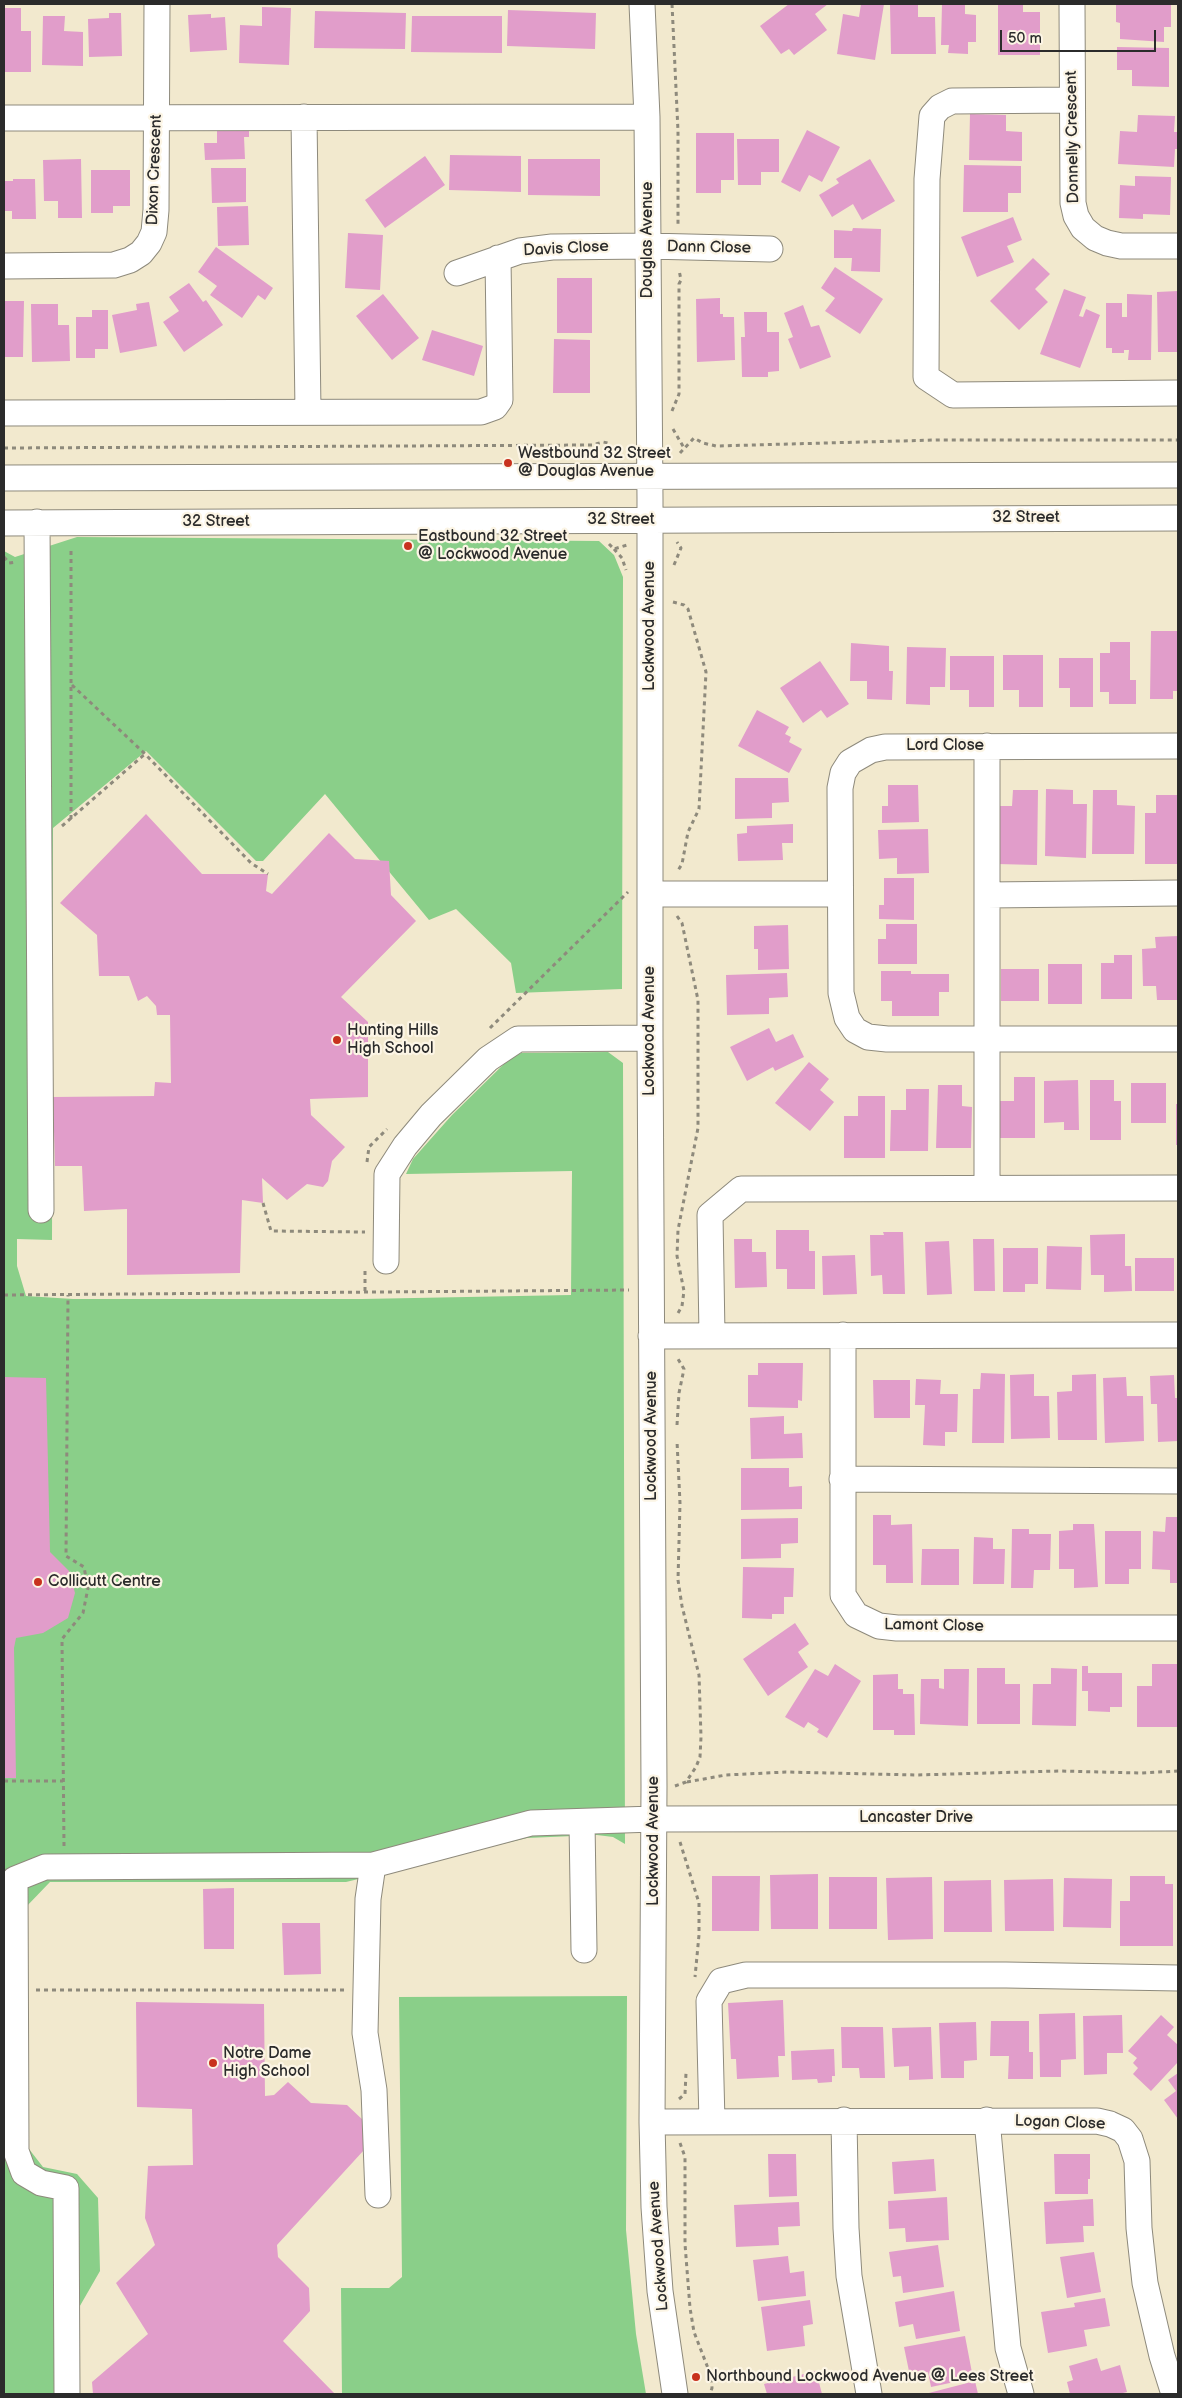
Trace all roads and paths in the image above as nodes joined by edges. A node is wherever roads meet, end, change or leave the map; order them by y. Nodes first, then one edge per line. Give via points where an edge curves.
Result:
1 (157, 4) edge
2 (642, 4) edge
3 (672, 4) edge
4 (1072, 4) edge
5 (1072, 100) junction
6 (157, 117) junction
7 (304, 117) junction
8 (647, 117) junction
9 (4, 118) edge
10 (678, 222) dead end
11 (648, 246) junction
12 (1178, 246) edge
13 (770, 249) dead end
14 (498, 258) junction
15 (4, 266) edge
16 (457, 272) dead end
17 (679, 275) dead end
18 (1178, 393) edge
19 (308, 411) junction
20 (4, 413) edge
21 (671, 417) dead end
22 (673, 427) dead end
23 (1178, 440) edge
24 (4, 448) edge
25 (614, 452) dead end
26 (1178, 475) edge
27 (650, 476) junction
28 (4, 478) edge
29 (1178, 518) edge
30 (650, 520) junction
31 (37, 522) junction
32 (4, 523) edge
33 (72, 547) dead end
34 (673, 602) dead end
35 (72, 685) junction
36 (987, 746) junction
37 (1178, 746) edge
38 (145, 754) junction
39 (71, 819) junction
40 (60, 828) dead end
41 (677, 872) dead end
42 (268, 874) dead end
43 (1178, 893) edge
44 (650, 894) junction
45 (840, 894) junction
46 (987, 895) junction
47 (677, 918) dead end
48 (650, 1038) junction
49 (987, 1039) junction
50 (1178, 1039) edge
51 (987, 1187) junction
52 (1178, 1188) edge
53 (263, 1203) dead end
54 (41, 1210) dead end
55 (366, 1232) dead end
56 (386, 1261) dead end
57 (629, 1290) dead end
58 (4, 1295) edge
59 (68, 1295) junction
60 (678, 1311) dead end
61 (712, 1335) junction
62 (843, 1335) junction
63 (1178, 1335) edge
64 (651, 1336) junction
65 (678, 1360) dead end
66 (677, 1430) dead end
67 (677, 1436) dead end
68 (842, 1479) junction
69 (1178, 1481) edge
70 (1178, 1628) edge
71 (1178, 1771) edge
72 (4, 1781) edge
73 (63, 1781) junction
74 (686, 1782) junction
75 (677, 1786) dead end
76 (1178, 1818) edge
77 (654, 1819) junction
78 (582, 1822) junction
79 (681, 1845) dead end
80 (373, 1864) junction
81 (65, 1867) junction
82 (9, 1879) edge
83 (584, 1950) dead end
84 (695, 1978) dead end
85 (1178, 1978) edge
86 (16, 1990) junction
87 (366, 1990) junction
88 (687, 2067) dead end
89 (680, 2098) dead end
90 (844, 2120) junction
91 (987, 2120) junction
92 (652, 2122) junction
93 (712, 2122) junction
94 (681, 2145) dead end
95 (378, 2196) dead end
96 (67, 2394) edge
97 (675, 2394) edge
98 (710, 2394) edge
99 (869, 2394) edge
100 (1021, 2394) edge
101 (1174, 2394) edge

1 - 6 street, Dixon Crescent
2 - 8 street, Douglas Avenue
3 - 10 path via 678,131
4 - 5 street, Donnelly Crescent
5 - 12 street, Donnelly Crescent via 1073,203 1083,228 1095,238 1121,246
5 - 18 street via 952,101 932,116 927,179 926,377 953,394
6 - 7 street
6 - 9 street
6 - 15 street, Dixon Crescent via 156,221 149,243 141,253 114,264
7 - 8 street
7 - 19 street
8 - 11 street, Douglas Avenue
11 - 13 street, Dann Close
11 - 14 street, Davis Close via 552,247
11 - 27 street, Douglas Avenue
14 - 16 street, Davis Close
14 - 19 street via 500,400 494,407 481,412
17 - 21 path via 679,394
19 - 20 street
22 - 23 path via 682,450 694,438 716,446 936,440
24 - 25 path via 582,445 603,442 608,443
26 - 27 street
27 - 28 street
27 - 30 street, Lockwood Avenue
29 - 30 street, 32 Street
30 - 31 street, 32 Street
30 - 44 street, Lockwood Avenue
31 - 32 street, 32 Street
31 - 54 street
33 - 35 path
34 - 41 path via 688,609 706,672 699,809 686,837 682,864
35 - 38 path
35 - 39 path
36 - 37 street, Lord Close
36 - 45 street, Lord Close via 885,747 871,750 850,762 842,773 840,788
36 - 46 street
38 - 39 path
38 - 42 path via 251,863
39 - 40 path
43 - 46 street
44 - 45 street
44 - 48 street, Lockwood Avenue
45 - 49 street, Lord Close via 841,993 847,1018 855,1030 887,1039
46 - 49 street
47 - 60 path via 682,923 698,1000 697,1137 678,1230 677,1256 684,1291
48 - 56 street via 518,1039 488,1060 431,1115 387,1174
48 - 64 street, Lockwood Avenue
49 - 50 street, Lord Close
49 - 51 street
51 - 52 street
51 - 61 street via 741,1189 710,1215
53 - 55 path via 271,1230
57 - 59 path
58 - 59 path
59 - 73 path via 66,1556 84,1567 88,1588 83,1612 62,1639
61 - 62 street
61 - 64 street
62 - 63 street
62 - 68 street, Lamont Close
64 - 77 street, Lockwood Avenue
65 - 66 path via 684,1369
67 - 74 path via 680,1503 678,1580 699,1675 701,1737 700,1757
68 - 69 street
68 - 70 street, Lamont Close via 843,1595 856,1615 865,1621 897,1628
71 - 74 path via 786,1772 726,1775
72 - 73 path
73 - 81 path
74 - 75 path
76 - 77 street, Lancaster Drive
77 - 78 street, Lancaster Drive
77 - 92 street, Lockwood Avenue
78 - 80 street, Lancaster Drive via 531,1823
78 - 83 street
79 - 84 path via 698,1903
80 - 81 street, Lancaster Drive
80 - 87 street via 368,1899
81 - 82 street, Lancaster Drive via 45,1867
82 - 86 street
85 - 93 street via 746,1975 721,1981 709,2001
86 - 87 path
86 - 96 street via 16,2151 24,2173 40,2183 66,2188
87 - 95 street via 365,2033 374,2090
88 - 89 path via 685,2094
90 - 91 street, Logan Close
90 - 93 street, Logan Close
90 - 99 street via 849,2276
91 - 100 street via 1008,2348
91 - 101 street, Logan Close via 1097,2121 1123,2130 1130,2139 1136,2161 1145,2283
92 - 93 street, Logan Close
92 - 97 street, Lockwood Avenue via 659,2283
94 - 98 path via 685,2157 684,2236 690,2308 694,2332 711,2376

